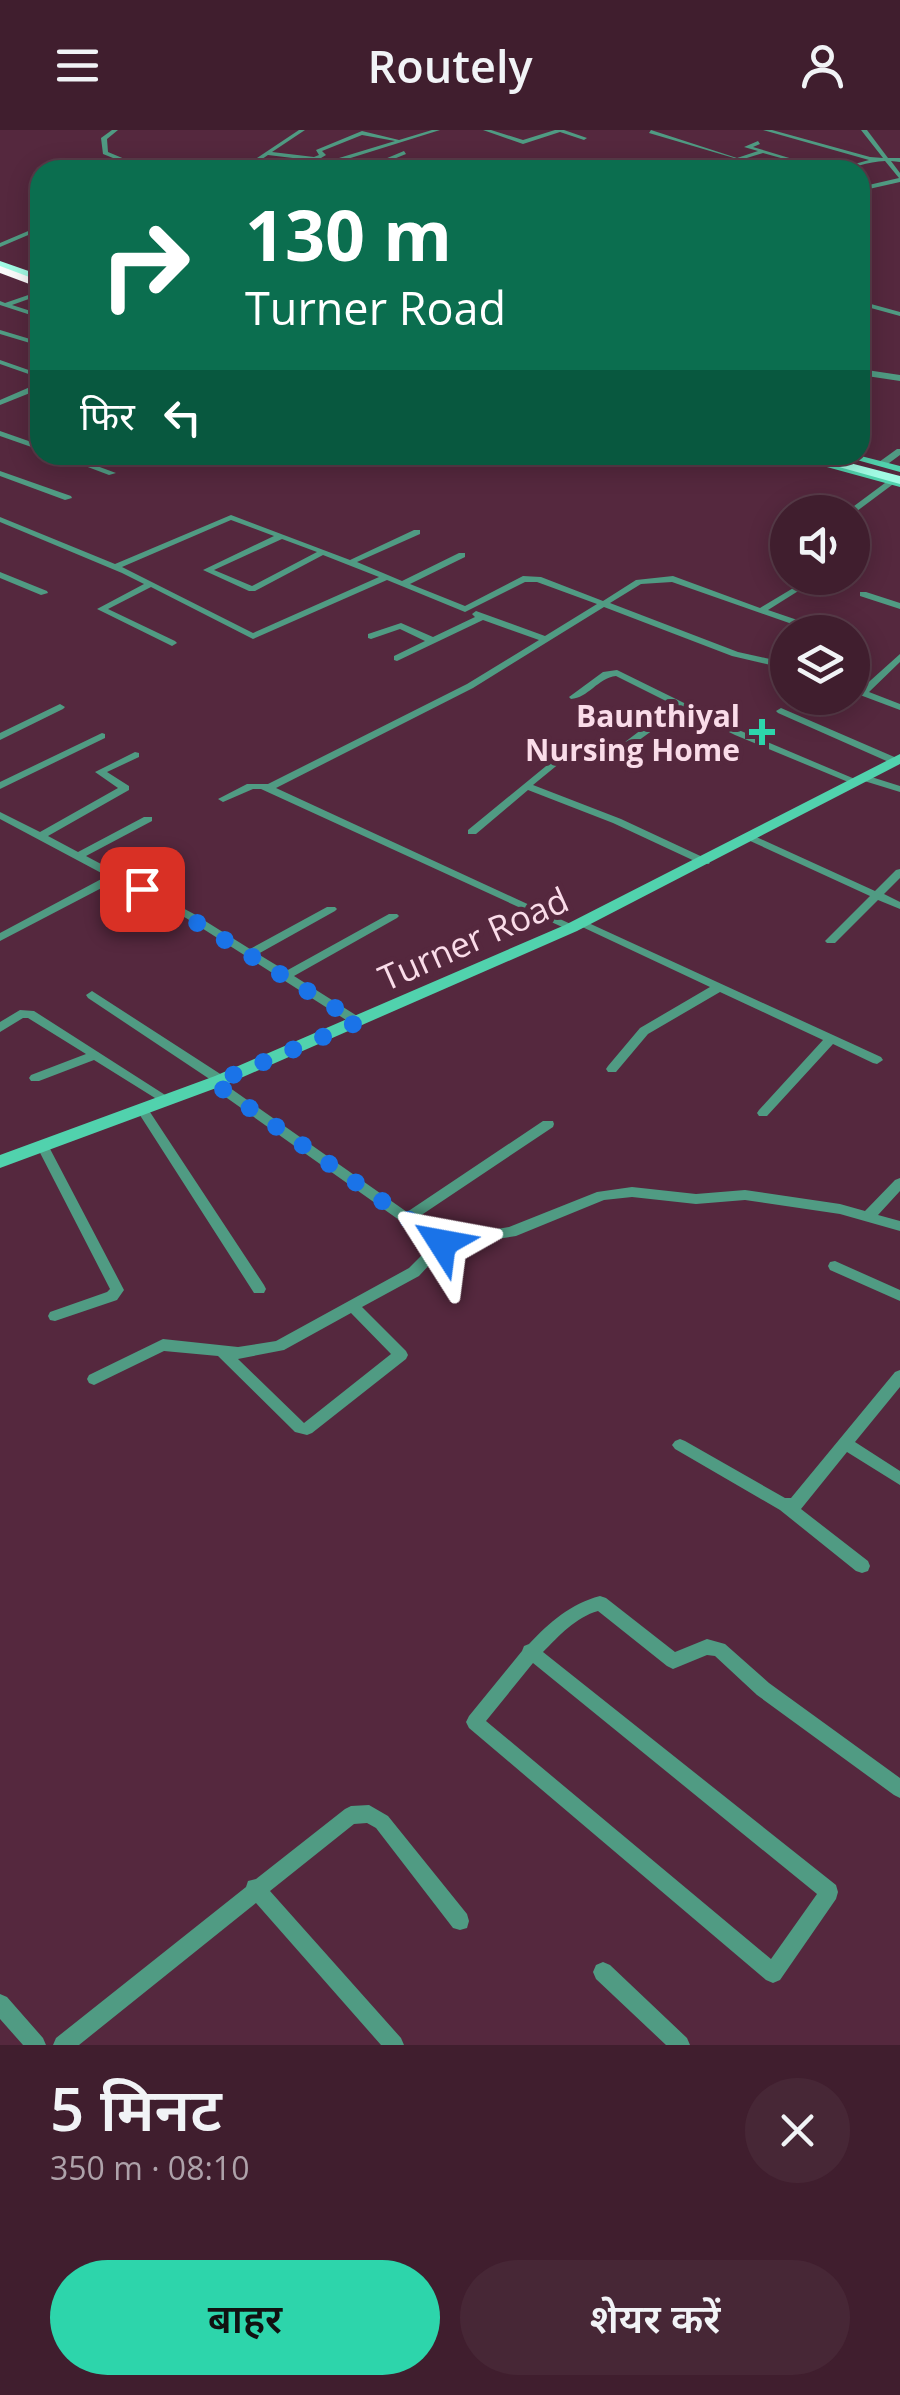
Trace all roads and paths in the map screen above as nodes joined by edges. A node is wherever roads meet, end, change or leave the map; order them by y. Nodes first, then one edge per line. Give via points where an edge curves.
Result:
1 (115, 130) edge
2 (302, 130) edge
3 (437, 130) edge
4 (486, 130) edge
5 (560, 130) edge
6 (864, 130) edge
7 (773, 131) edge
8 (651, 132) edge
9 (584, 138) dead end
10 (399, 140) junction
11 (758, 142) dead end
12 (762, 151) junction
13 (267, 153) junction
14 (404, 153) dead end
15 (737, 158) junction
16 (124, 160) edge
17 (257, 160) edge
18 (312, 160) joint
19 (340, 160) edge
20 (388, 160) edge
21 (728, 160) edge
22 (794, 160) edge
23 (879, 160) junction
24 (900, 160) edge
25 (870, 162) edge
26 (900, 178) edge
27 (870, 187) edge
28 (30, 232) edge
29 (0, 245) edge
30 (0, 266) edge
31 (30, 278) edge
32 (30, 297) edge
33 (2, 305) edge
34 (870, 306) edge
35 (30, 313) edge
36 (900, 314) edge
37 (0, 332) edge
38 (30, 341) edge
39 (2, 365) edge
40 (30, 373) edge
41 (870, 374) edge
42 (900, 378) edge
43 (30, 390) edge
44 (0, 399) edge
45 (0, 433) edge
46 (30, 444) edge
47 (900, 451) edge
48 (870, 461) edge
49 (882, 464) junction
50 (87, 465) edge
51 (836, 465) edge
52 (844, 465) edge
53 (855, 465) edge
54 (0, 473) edge
55 (112, 474) dead end
56 (898, 478) edge
57 (68, 498) dead end
58 (870, 498) edge
59 (0, 519) edge
60 (417, 532) dead end
61 (280, 537) junction
62 (320, 554) junction
63 (462, 555) dead end
64 (353, 561) junction
65 (115, 566) junction
66 (0, 575) edge
67 (386, 577) junction
68 (150, 584) junction
69 (402, 584) junction
70 (44, 593) dead end
71 (788, 595) edge
72 (866, 595) edge
73 (603, 605) junction
74 (900, 606) edge
75 (465, 610) junction
76 (762, 612) junction
77 (771, 615) edge
78 (482, 617) junction
79 (372, 636) dead end
80 (545, 639) junction
81 (433, 640) junction
82 (172, 643) dead end
83 (900, 657) edge
84 (397, 658) dead end
85 (770, 662) edge
86 (870, 681) edge
87 (870, 695) edge
88 (574, 697) dead end
89 (682, 704) junction
90 (60, 708) dead end
91 (900, 708) edge
92 (792, 715) edge
93 (0, 736) edge
94 (102, 736) dead end
95 (628, 744) dead end
96 (135, 755) dead end
97 (562, 756) dead end
98 (898, 759) edge
99 (861, 780) junction
100 (0, 786) edge
101 (526, 786) junction
102 (268, 788) junction
103 (900, 789) edge
104 (223, 799) dead end
105 (0, 814) edge
106 (148, 819) dead end
107 (472, 832) dead end
108 (40, 836) junction
109 (752, 838) junction
110 (80, 856) junction
111 (705, 862) junction
112 (900, 872) edge
113 (118, 875) junction
114 (874, 894) junction
115 (900, 906) edge
116 (331, 909) dead end
117 (392, 916) dead end
118 (576, 926) junction
119 (0, 938) edge
120 (831, 942) dead end
121 (250, 954) junction
122 (286, 976) junction
123 (719, 987) junction
124 (92, 996) dead end
125 (358, 1022) junction
126 (0, 1028) edge
127 (831, 1039) junction
128 (96, 1055) junction
129 (877, 1060) dead end
130 (612, 1069) dead end
131 (35, 1078) dead end
132 (217, 1082) junction
133 (167, 1100) junction
134 (142, 1109) junction
135 (763, 1113) dead end
136 (548, 1124) dead end
137 (42, 1145) junction
138 (0, 1162) edge
139 (900, 1183) edge
140 (869, 1216) junction
141 (406, 1219) junction
142 (900, 1226) edge
143 (442, 1243) junction
144 (836, 1266) dead end
145 (259, 1290) dead end
146 (900, 1296) edge
147 (354, 1308) junction
148 (55, 1316) dead end
149 (222, 1352) junction
150 (900, 1376) edge
151 (94, 1379) dead end
152 (846, 1444) junction
153 (680, 1445) dead end
154 (900, 1479) edge
155 (785, 1505) junction
156 (862, 1566) dead end
157 (530, 1650) junction
158 (900, 1789) edge
159 (255, 1888) junction
160 (460, 1920) dead end
161 (603, 1972) dead end
162 (0, 2004) edge
163 (36, 2045) edge
164 (62, 2045) edge
165 (394, 2045) edge
166 (680, 2045) edge

1 - 16 street via 104,138 104,152
2 - 13 street
3 - 10 street
4 - 5 street via 522,142
5 - 9 street
6 - 23 street
7 - 23 street
8 - 15 street
10 - 18 street via 362,132
10 - 19 street
11 - 12 street via 748,146
12 - 15 street
12 - 22 street
13 - 17 street
13 - 18 street
14 - 20 street
15 - 21 street
23 - 24 street
23 - 25 street
23 - 26 street
26 - 27 street
28 - 29 street
30 - 31 highway
32 - 33 street
33 - 35 street
34 - 36 street
37 - 38 street
39 - 40 street
41 - 42 street
43 - 44 street
45 - 46 street
47 - 49 street
48 - 49 main road
49 - 56 main road
50 - 55 street
51 - 56 main road
52 - 56 highway
53 - 56 highway
54 - 57 street
56 - 58 street
59 - 65 street
60 - 64 street
61 - 62 street
61 - 62 street via 207,570 252,589
61 - 65 street via 227,517
62 - 64 street
63 - 69 street
64 - 67 street
65 - 68 street
66 - 70 street
67 - 68 street via 253,636
67 - 69 street
68 - 82 street via 100,609
69 - 75 street
71 - 76 street
72 - 74 street
73 - 75 street via 530,578
73 - 76 street via 656,578
73 - 80 street
73 - 85 street
75 - 78 street
76 - 77 street
78 - 80 street
78 - 81 street
79 - 81 street via 401,626
80 - 102 street via 470,686
81 - 84 street
83 - 86 street
87 - 91 street
88 - 89 street via 613,672
89 - 95 street
89 - 99 street
90 - 93 street
92 - 98 street
94 - 100 street
96 - 108 street via 100,772 125,789
97 - 101 street
98 - 99 main road, Turner Road
99 - 103 street
99 - 109 main road, Turner Road
101 - 107 street
101 - 111 street
102 - 104 street via 251,786
102 - 118 street
105 - 108 street
106 - 110 street
108 - 110 street
109 - 111 main road, Turner Road
109 - 114 street
110 - 113 street
111 - 118 main road, Turner Road
112 - 114 street
113 - 119 street
113 - 121 street
114 - 115 street
114 - 120 street
116 - 121 street
117 - 122 street
118 - 123 street
118 - 125 main road, Turner Road
121 - 122 street
122 - 125 street
123 - 127 street
123 - 130 street via 644,1031
124 - 132 street
125 - 132 main road, Turner Road
126 - 128 street via 30,1014
127 - 129 street
127 - 135 street
128 - 131 street
128 - 133 street
132 - 133 main road, Turner Road
132 - 141 street
133 - 134 main road, Turner Road
134 - 137 main road, Turner Road
134 - 145 street
136 - 141 street
137 - 138 main road, Turner Road
137 - 148 street via 117,1290
139 - 140 street
140 - 142 street
140 - 143 street via 745,1195 696,1200 614,1193 511,1232
141 - 143 street
143 - 147 street via 414,1272
144 - 146 street
147 - 149 street via 279,1346
147 - 149 street via 400,1356 307,1429
149 - 151 street via 163,1345
150 - 152 street
152 - 154 street
152 - 155 street via 795,1505
153 - 155 street
155 - 156 street
157 - 157 street via 475,1722 773,1973 829,1892
157 - 158 street via 588,1606 604,1604 673,1661 718,1649
159 - 160 street via 338,1821 369,1814
159 - 164 street
159 - 165 street
161 - 166 street
162 - 163 street

